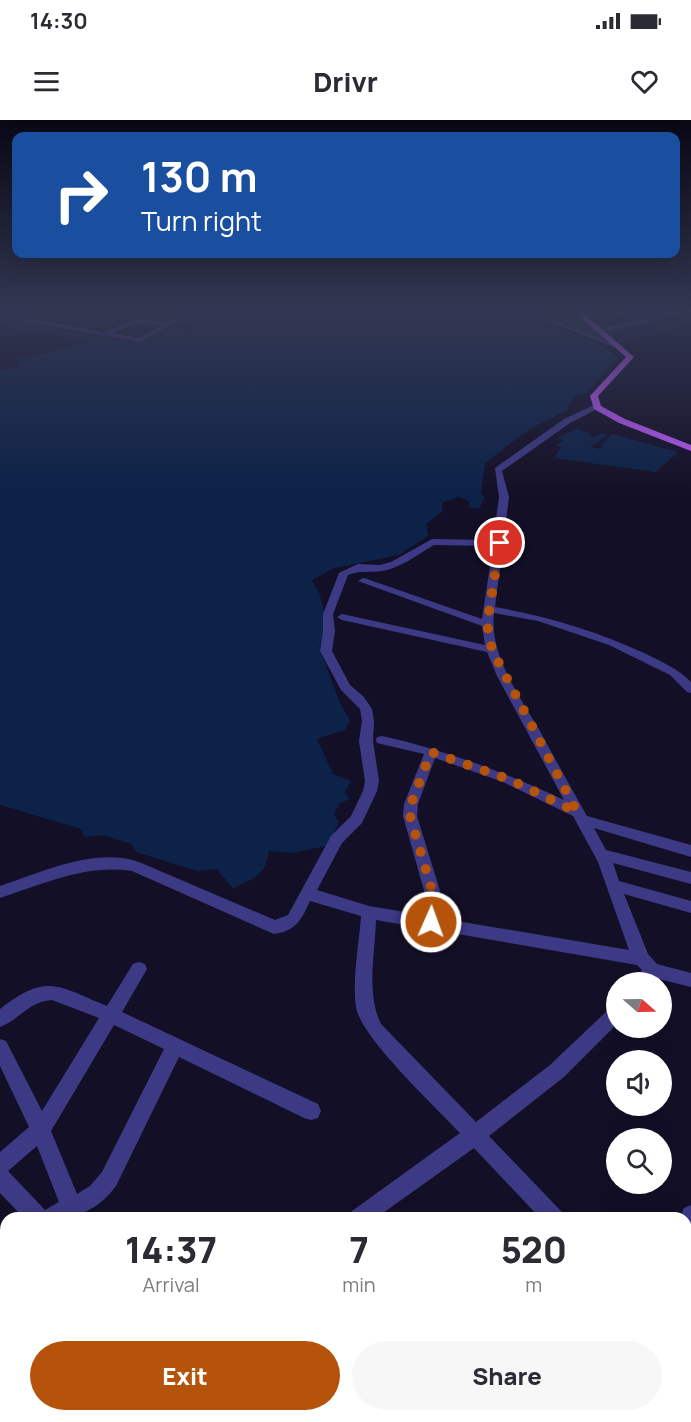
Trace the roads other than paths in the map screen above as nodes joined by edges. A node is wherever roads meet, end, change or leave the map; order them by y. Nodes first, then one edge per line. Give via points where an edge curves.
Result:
1 (616, 372) edge
2 (597, 407) junction
3 (691, 448) edge
4 (500, 543) junction
5 (363, 580) dead end
6 (488, 609) junction
7 (342, 617) dead end
8 (487, 624) junction
9 (492, 650) junction
10 (691, 689) edge
11 (382, 740) dead end
12 (431, 752) junction
13 (578, 815) junction
14 (691, 851) edge
15 (600, 854) junction
16 (691, 878) edge
17 (613, 885) junction
18 (0, 892) edge
19 (306, 893) junction
20 (691, 907) edge
21 (369, 912) junction
22 (431, 922) junction
23 (139, 969) dead end
24 (646, 970) edge
25 (691, 981) edge
26 (111, 1015) junction
27 (0, 1019) edge
28 (606, 1024) edge
29 (175, 1046) junction
30 (0, 1047) edge
31 (311, 1111) dead end
32 (41, 1130) junction
33 (476, 1134) junction
34 (0, 1165) edge
35 (0, 1178) edge
36 (71, 1206) junction
37 (32, 1212) edge
38 (61, 1212) edge
39 (367, 1212) edge
40 (548, 1212) edge

1 - 2 main road via 594,396
2 - 3 main road
2 - 4 street via 567,421 498,470 504,497
4 - 6 street
4 - 19 street via 432,542 395,564 358,567 344,573 328,614 327,651 345,687 366,709 372,781 357,819 336,840
5 - 8 street
6 - 8 street
6 - 10 street via 540,618 613,643 674,672
7 - 9 street
8 - 9 street
9 - 13 street
11 - 12 street
12 - 13 street via 508,779
12 - 22 street via 410,816 433,894
13 - 14 street
13 - 15 street
15 - 16 street
15 - 17 street
17 - 20 street
17 - 24 street
18 - 19 street via 93,864 118,862 274,927 294,919
19 - 21 street
21 - 22 street
21 - 33 street via 365,1009 375,1030
22 - 24 street
23 - 26 street
24 - 25 street
26 - 27 street via 42,991
26 - 29 street
26 - 32 street
28 - 33 street via 557,1071
29 - 31 street
29 - 36 street via 109,1179 98,1194
30 - 32 street
32 - 34 street
32 - 36 street
33 - 39 street
33 - 40 street
35 - 37 street
36 - 38 street

